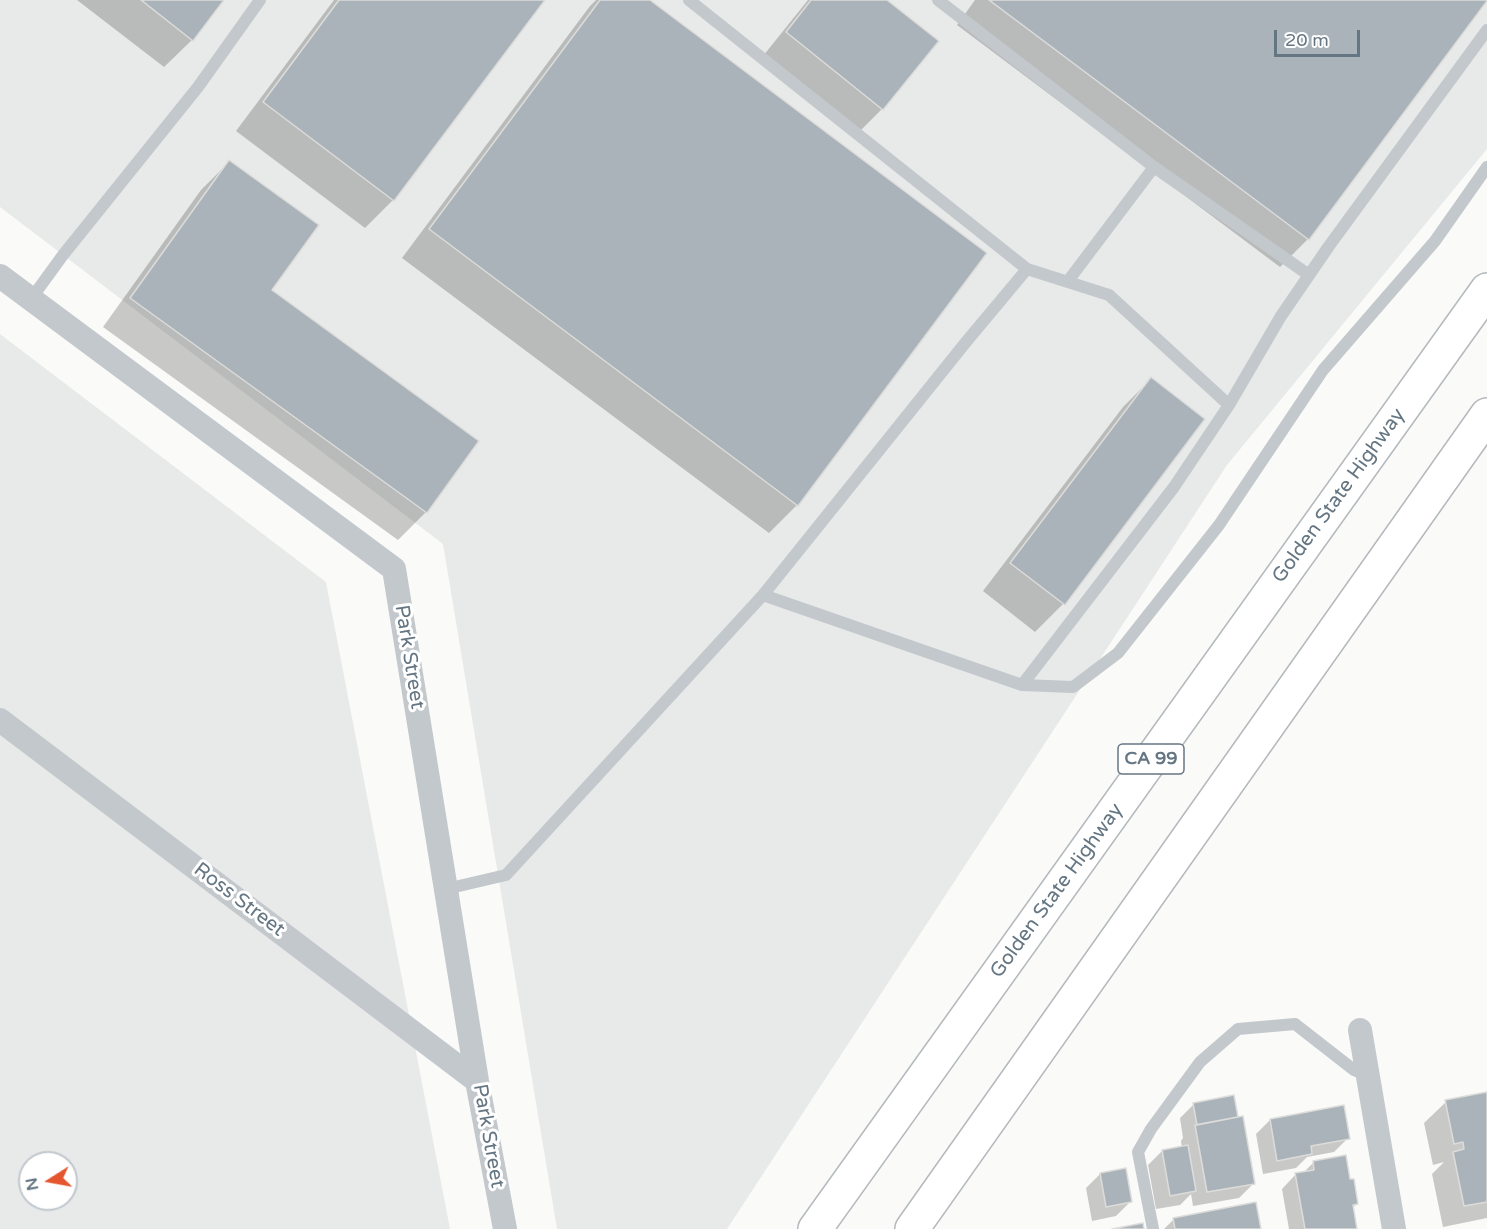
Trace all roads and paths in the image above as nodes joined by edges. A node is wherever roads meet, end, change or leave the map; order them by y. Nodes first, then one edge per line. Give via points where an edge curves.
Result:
1 (260, 0) edge
2 (689, 0) edge
3 (938, 0) edge
4 (1487, 30) edge
5 (1154, 167) junction
6 (1487, 167) edge
7 (1027, 269) junction
8 (1309, 275) junction
9 (0, 276) edge
10 (1068, 281) junction
11 (1487, 290) edge
12 (31, 299) junction
13 (1229, 405) junction
14 (1487, 415) edge
15 (763, 595) junction
16 (1022, 685) junction
17 (0, 720) edge
18 (446, 888) junction
19 (1360, 1030) dead end
20 (1368, 1076) junction
21 (477, 1081) junction
22 (505, 1229) edge
23 (815, 1229) edge
24 (912, 1229) edge
25 (1153, 1229) edge
26 (1394, 1229) edge

1 - 12 lane via 198,87
2 - 7 lane
3 - 5 lane
4 - 8 lane
5 - 8 lane
5 - 10 lane
6 - 16 lane via 1435,241 1323,370 1218,525 1118,653 1073,687
7 - 10 lane
7 - 15 lane
8 - 13 lane
9 - 12 street, Park Street
10 - 13 lane via 1109,295
11 - 23 highway, Golden State Highway / CA 99
12 - 18 street, Park Street via 394,569
13 - 16 lane via 1174,487
14 - 24 highway
15 - 16 lane
15 - 18 lane via 506,875
17 - 21 street, Ross Street
18 - 21 street, Park Street
19 - 20 street
20 - 25 lane via 1354,1070 1295,1024 1238,1029 1200,1062 1137,1152
20 - 26 street
21 - 22 street, Park Street

